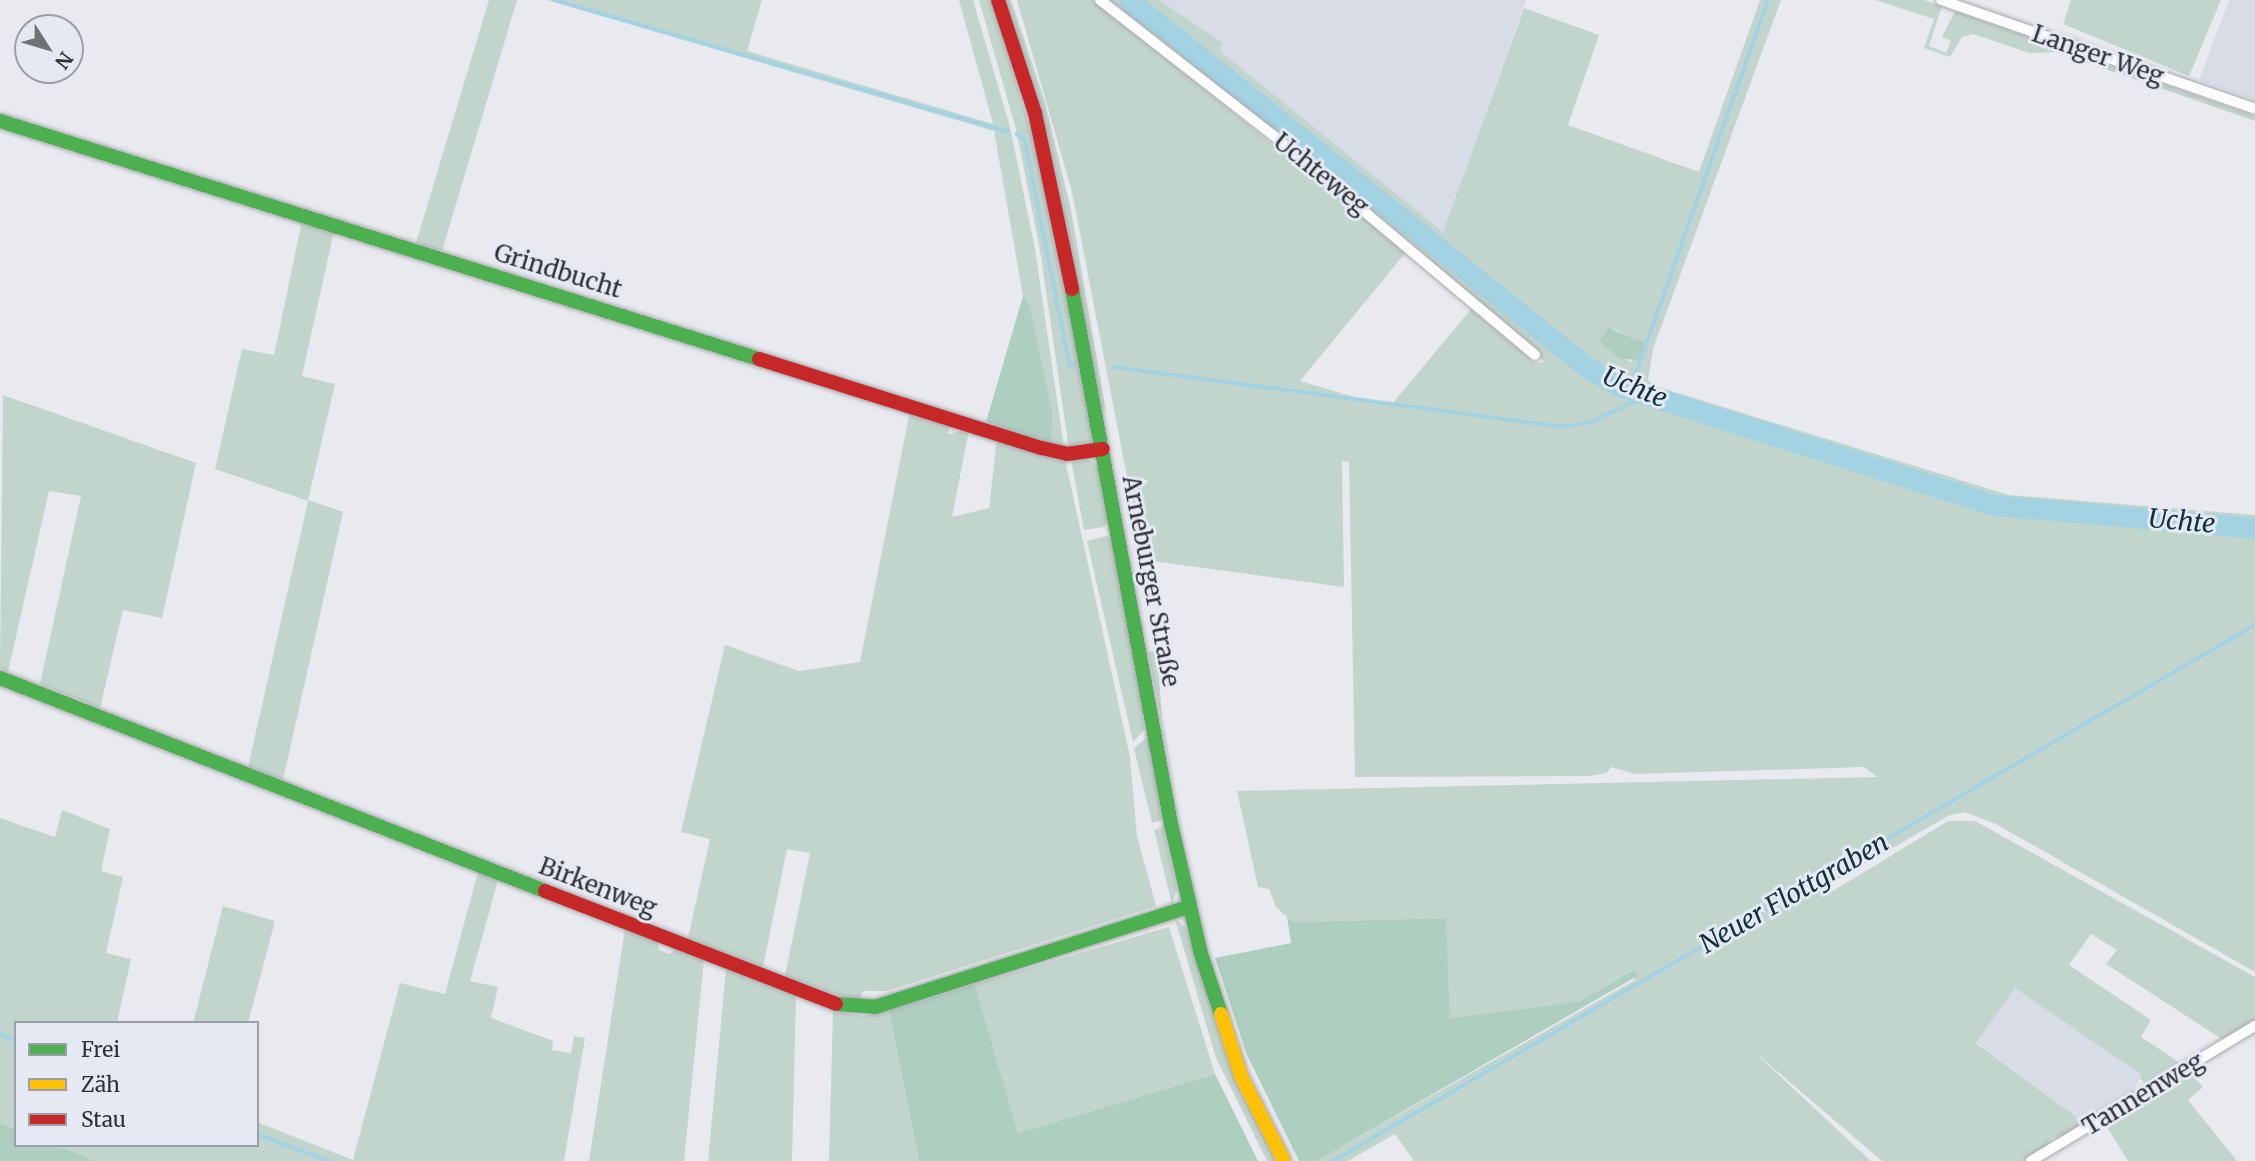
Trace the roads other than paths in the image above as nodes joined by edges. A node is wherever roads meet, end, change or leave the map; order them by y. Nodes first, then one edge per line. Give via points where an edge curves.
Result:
1 (998, 0) edge
2 (1100, 0) edge
3 (1941, 0) edge
4 (2255, 109) edge
5 (0, 121) edge
6 (1535, 355) dead end
7 (1103, 449) junction
8 (0, 678) edge
9 (1189, 907) junction
10 (2255, 1026) edge
11 (1284, 1161) edge
12 (2031, 1161) edge

1 - 7 street, Arneburger Straße via 1043,143
2 - 6 street, Uchteweg via 1284,144
3 - 4 street, Langer Weg
5 - 7 street, Grindbucht via 1042,448 1067,454
7 - 9 street, Arneburger Straße
8 - 9 street, Birkenweg via 840,1006 875,1007
9 - 11 street, Arneburger Straße via 1233,1054
10 - 12 street, Tannenweg

